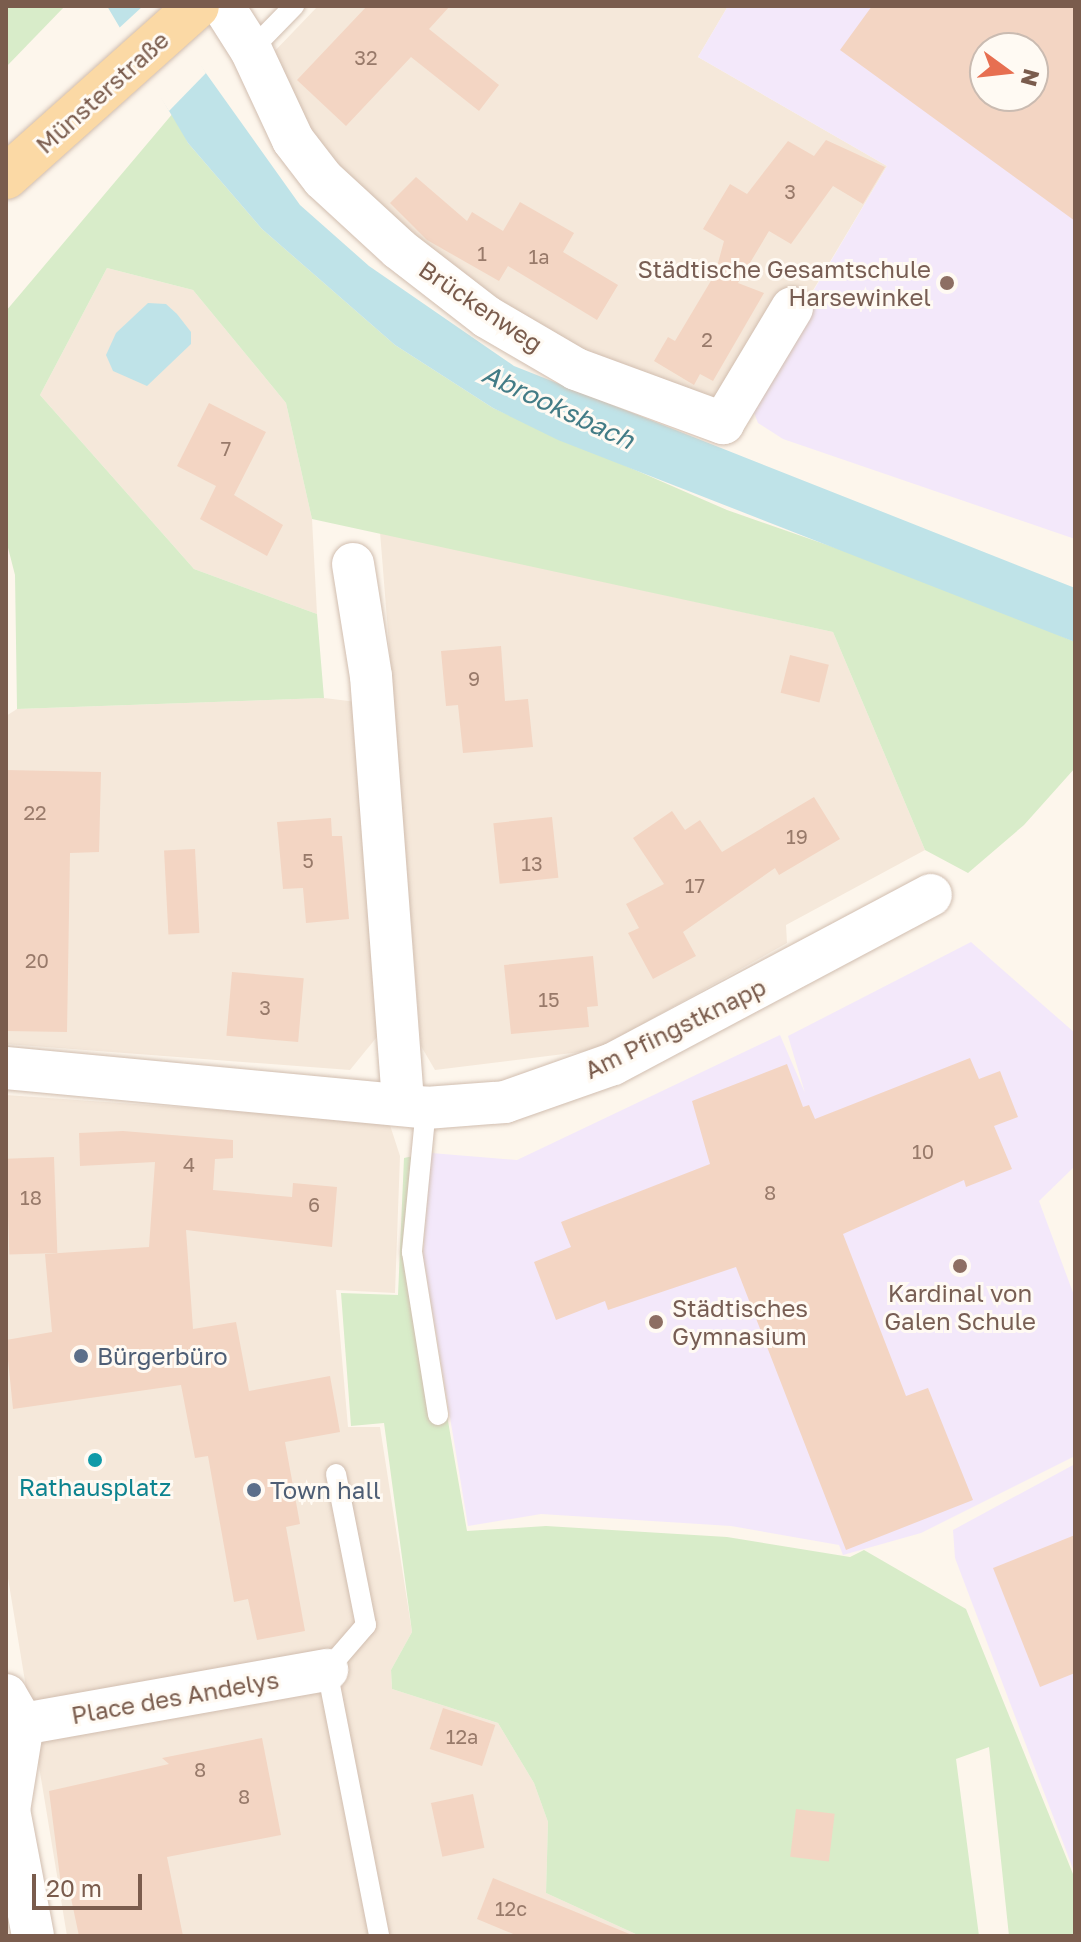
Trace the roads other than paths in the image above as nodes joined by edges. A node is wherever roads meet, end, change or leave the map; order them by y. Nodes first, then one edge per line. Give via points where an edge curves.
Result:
1 (294, 6) edge
2 (204, 7) edge
3 (251, 50) junction
4 (6, 177) edge
5 (792, 308) dead end
6 (353, 564) dead end
7 (931, 895) dead end
8 (6, 1068) edge
9 (414, 1107) junction
10 (438, 1415) dead end
11 (336, 1474) dead end
12 (327, 1670) junction
13 (14, 1710) edge
14 (8, 1810) edge
15 (33, 1936) edge
16 (379, 1936) edge

1 - 3 lane
2 - 3 street, Brückenweg
2 - 4 main road, Münsterstraße
3 - 5 street, Brückenweg via 293,140 358,214 487,317 576,369 723,423
6 - 9 street via 371,676
7 - 9 street, Am Pfingstknapp via 613,1064 505,1102
8 - 9 street, Am Pfingstknapp
9 - 10 lane via 412,1252
11 - 12 lane via 366,1625
12 - 13 street, Place des Andelys via 198,1691
12 - 16 lane
13 - 14 street
14 - 15 street

